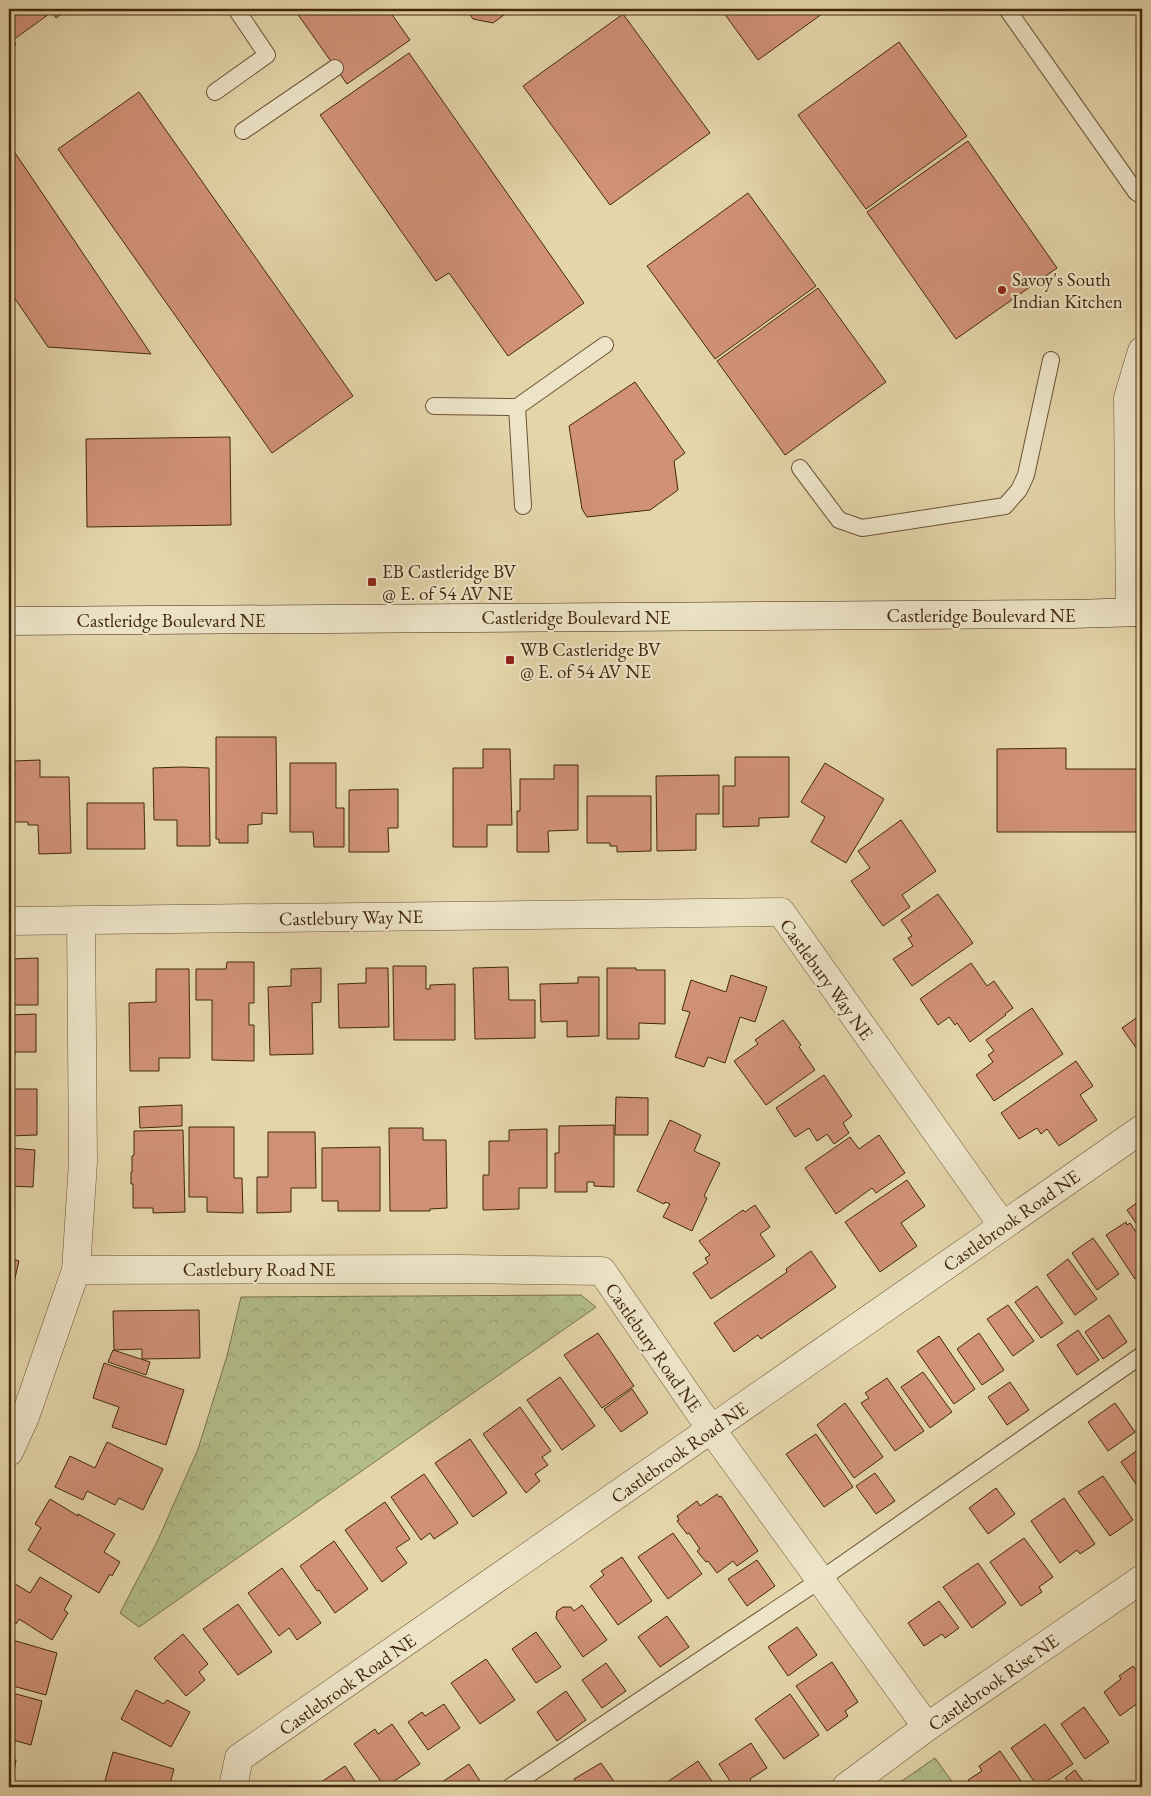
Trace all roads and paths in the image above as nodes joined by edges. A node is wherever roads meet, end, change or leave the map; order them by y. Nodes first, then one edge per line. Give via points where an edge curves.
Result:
1 (236, 9) edge
2 (1007, 9) edge
3 (335, 68) dead end
4 (215, 92) dead end
5 (243, 131) dead end
6 (1142, 196) edge
7 (606, 345) dead end
8 (1142, 351) edge
9 (1051, 360) dead end
10 (434, 406) dead end
11 (517, 407) junction
12 (800, 468) dead end
13 (523, 506) dead end
14 (1136, 612) edge
15 (9, 621) edge
16 (81, 920) junction
17 (9, 921) edge
18 (1142, 1129) edge
19 (1003, 1226) junction
20 (76, 1270) junction
21 (1142, 1355) edge
22 (711, 1429) junction
23 (9, 1452) edge
24 (1142, 1579) edge
25 (820, 1580) junction
26 (927, 1728) junction
27 (233, 1787) edge
28 (510, 1787) edge
29 (846, 1787) edge

1 - 4 lane via 267,55
2 - 6 lane via 1136,192
3 - 5 lane
7 - 11 lane
8 - 14 street via 1128,398
9 - 12 lane via 1026,475 1019,490 1005,506 862,528 839,520
10 - 11 lane
11 - 13 lane
14 - 15 street, Castleridge Boulevard NE
16 - 17 street
16 - 19 street, Castlebury Way NE via 781,912
16 - 20 street via 83,1162
18 - 19 street, Castlebrook Road NE
19 - 22 street, Castlebrook Road NE
20 - 22 street, Castlebury Road NE via 602,1271
20 - 23 street via 25,1417
21 - 25 lane
22 - 25 street, Castlebury Road NE
22 - 27 street, Castlebrook Road NE via 240,1758
24 - 26 street, Castlebrook Rise NE
25 - 26 street, Castlebury Road NE
25 - 28 lane
26 - 29 street, Castlebrook Rise NE

